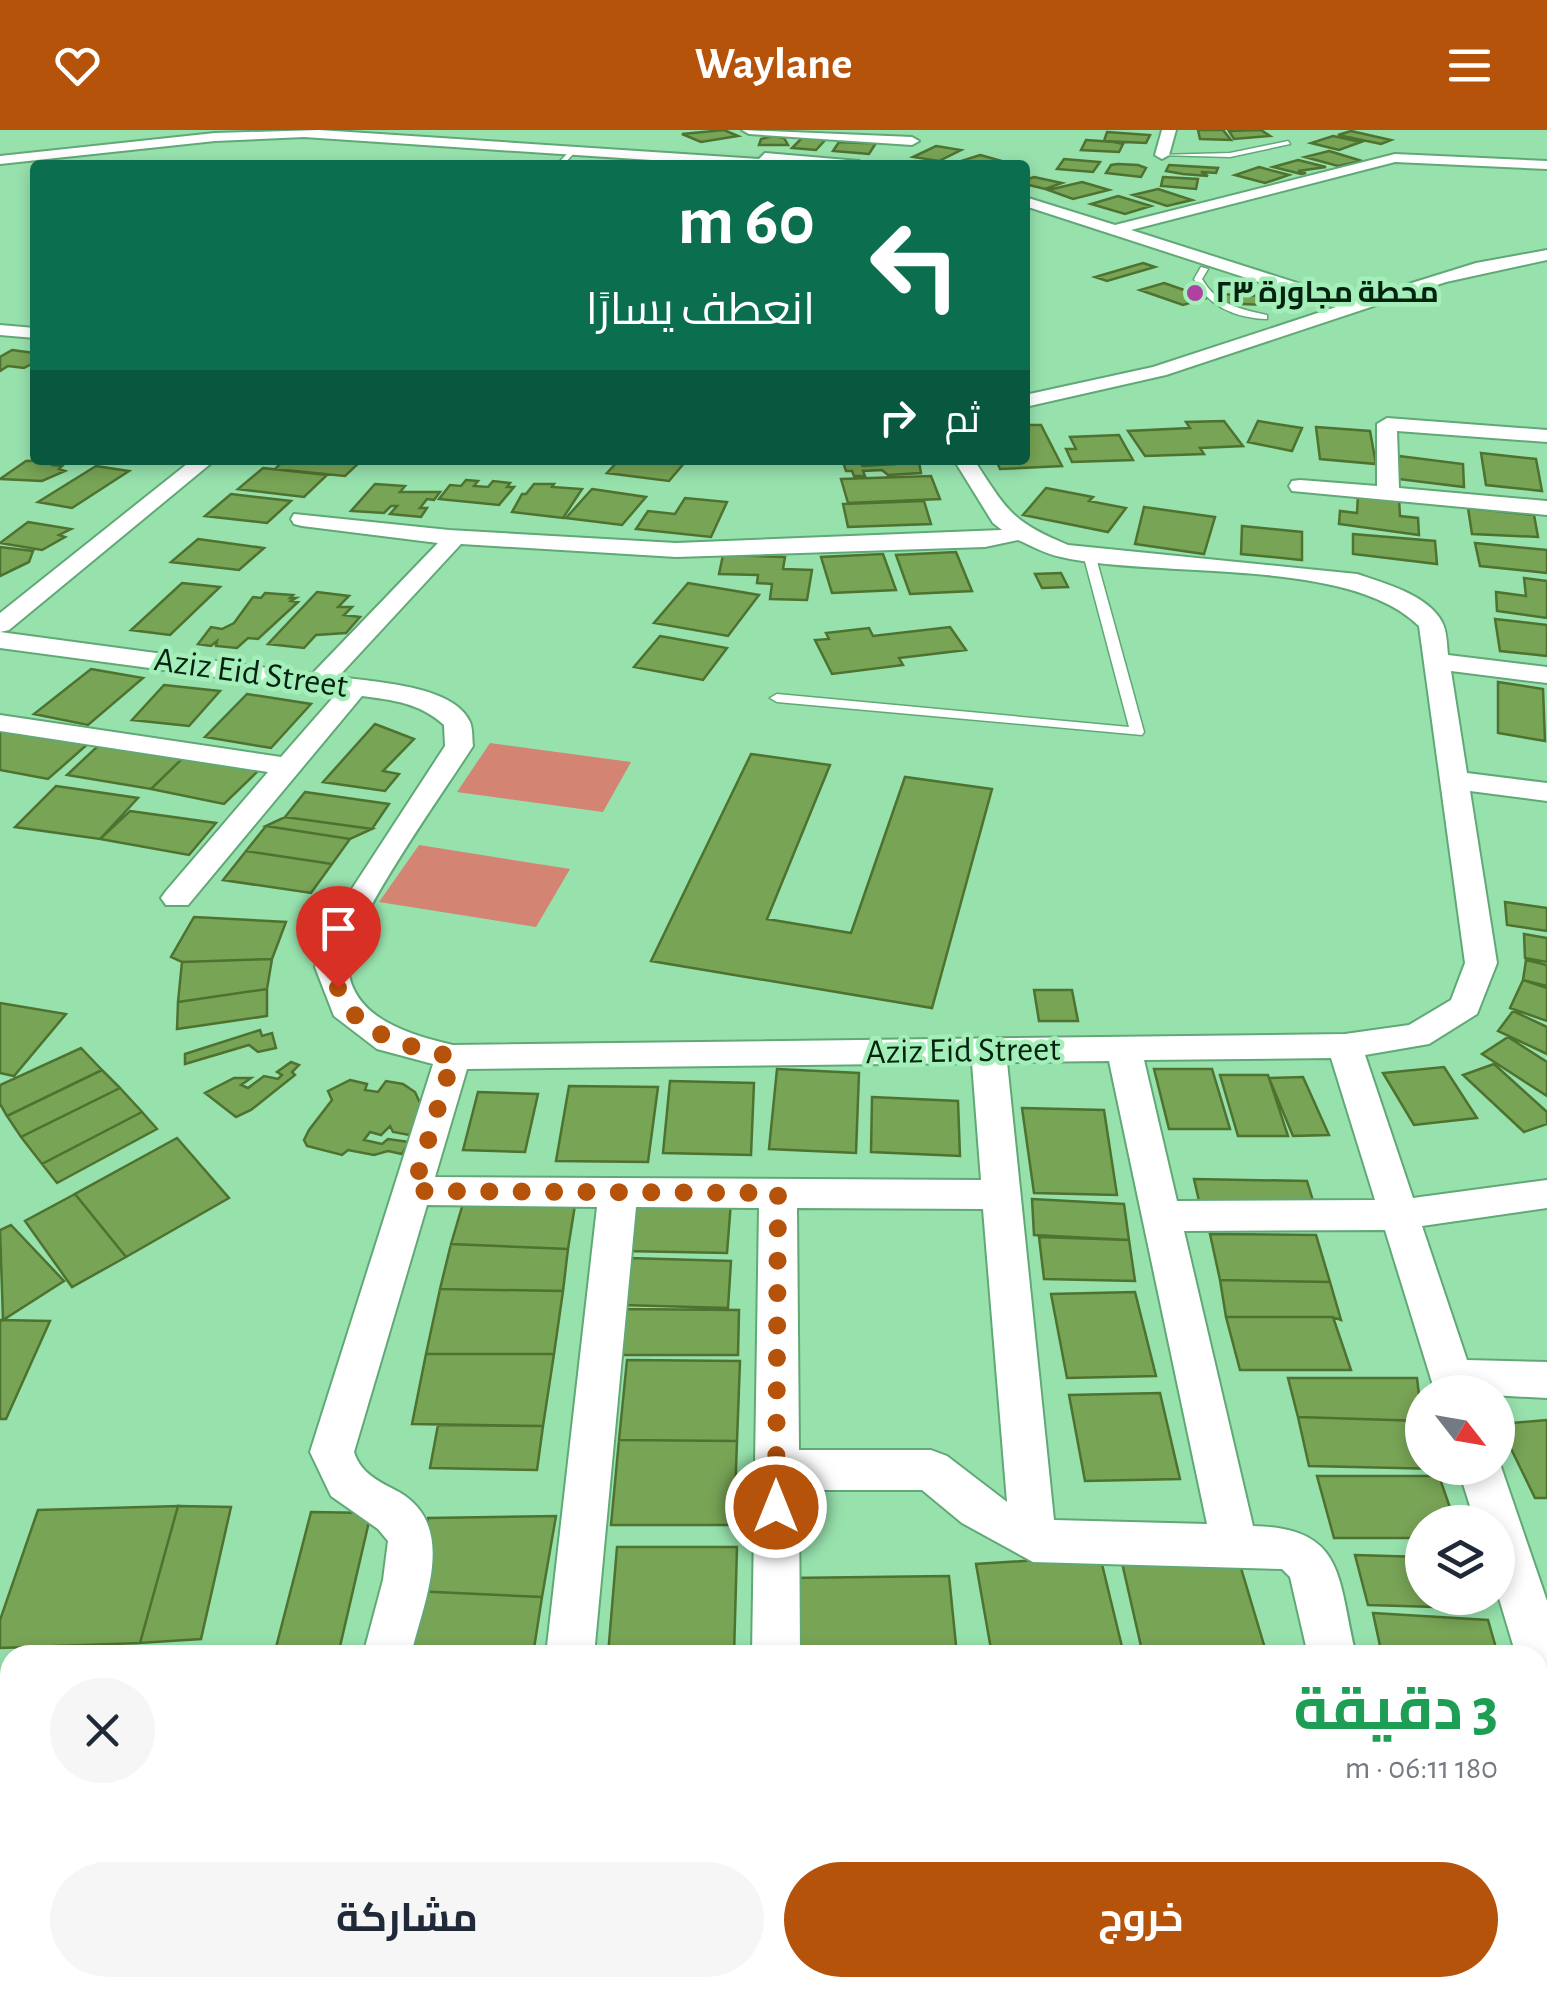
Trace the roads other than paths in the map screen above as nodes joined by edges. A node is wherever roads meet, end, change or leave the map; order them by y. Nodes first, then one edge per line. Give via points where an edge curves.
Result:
1 (40, 130) edge
2 (219, 130) edge
3 (386, 130) edge
4 (749, 130) edge
5 (1170, 130) edge
6 (1444, 130) edge
7 (1454, 130) edge
8 (824, 132) edge
9 (593, 144) junction
10 (1288, 144) dead end
11 (50, 151) junction
12 (1162, 155) joint
13 (0, 156) edge
14 (888, 157) dead end
15 (567, 160) edge
16 (743, 160) edge
17 (796, 160) edge
18 (1547, 164) edge
19 (1030, 203) edge
20 (1030, 211) edge
21 (1114, 230) junction
22 (1547, 244) edge
23 (1547, 255) edge
24 (1204, 269) junction
25 (1308, 304) junction
26 (1330, 305) junction
27 (0, 316) edge
28 (1264, 318) junction
29 (30, 319) edge
30 (1228, 329) dead end
31 (0, 330) edge
32 (30, 333) edge
33 (1156, 352) dead end
34 (1030, 384) edge
35 (1030, 400) edge
36 (1547, 436) edge
37 (199, 465) edge
38 (967, 465) edge
39 (1300, 486) dead end
40 (1388, 494) junction
41 (1547, 508) edge
42 (302, 519) dead end
43 (1020, 533) junction
44 (448, 537) junction
45 (1089, 554) junction
46 (0, 625) edge
47 (0, 640) edge
48 (1436, 661) junction
49 (1547, 675) edge
50 (319, 682) junction
51 (356, 687) junction
52 (777, 698) dead end
53 (0, 723) edge
54 (289, 767) junction
55 (1454, 780) junction
56 (1547, 792) edge
57 (177, 898) dead end
58 (1346, 1046) junction
59 (1124, 1049) junction
60 (988, 1051) junction
61 (453, 1057) junction
62 (413, 1191) junction
63 (618, 1192) junction
64 (778, 1193) junction
65 (1000, 1194) junction
66 (1547, 1194) edge
67 (1162, 1216) junction
68 (1400, 1216) junction
69 (1451, 1375) edge
70 (1547, 1380) edge
71 (1515, 1382) edge
72 (776, 1470) junction
73 (1486, 1485) edge
74 (1034, 1541) junction
75 (1236, 1548) junction
76 (389, 1645) edge
77 (571, 1645) edge
78 (776, 1645) edge
79 (1329, 1645) edge
80 (1538, 1645) edge

1 - 11 street
2 - 11 street
3 - 9 street
4 - 8 street
5 - 12 street
6 - 7 lane
8 - 14 street via 918,138
9 - 11 street via 304,133
9 - 15 lane
9 - 16 street
9 - 17 street
10 - 12 lane via 1230,155
11 - 13 street
18 - 21 street via 1394,158
19 - 21 street
20 - 24 street
21 - 26 street
22 - 26 street via 1456,258
23 - 26 street via 1468,270 1354,307
24 - 25 street
24 - 28 lane via 1198,279 1208,298
25 - 26 street
25 - 28 street
26 - 35 street via 1103,386
27 - 29 street
28 - 30 street
31 - 32 street
33 - 34 street
36 - 40 street via 1386,424
37 - 46 street
38 - 43 street, Aziz Eid Street via 1000,518
39 - 40 street
40 - 41 street
42 - 44 street
43 - 44 street via 985,540 676,550
43 - 45 street, Aziz Eid Street
44 - 50 street via 451,542
45 - 48 street, Aziz Eid Street via 1348,579 1416,608 1431,624
45 - 52 lane via 1137,732
47 - 50 street, Aziz Eid Street
48 - 49 street
48 - 55 street, Aziz Eid Street
50 - 51 street, Aziz Eid Street
51 - 54 street
51 - 61 street, Aziz Eid Street via 438,705 458,723 459,746 346,924 331,967 346,1008 388,1041
53 - 54 street
54 - 57 street
55 - 56 street
55 - 58 street, Aziz Eid Street via 1481,963 1465,1006 1417,1036
58 - 59 street, Aziz Eid Street
58 - 68 street
59 - 60 street, Aziz Eid Street
59 - 67 street
60 - 61 street, Aziz Eid Street
60 - 65 street
61 - 62 street
62 - 63 street
62 - 76 street via 332,1452 338,1472 390,1509 411,1543
63 - 64 street
63 - 77 street
64 - 65 street
64 - 72 street
65 - 74 street
66 - 68 street
67 - 68 street
67 - 75 street
68 - 69 street
70 - 71 street
72 - 74 street via 931,1470 978,1509
72 - 78 street
73 - 80 street
74 - 75 street
75 - 79 street via 1289,1548 1302,1556

